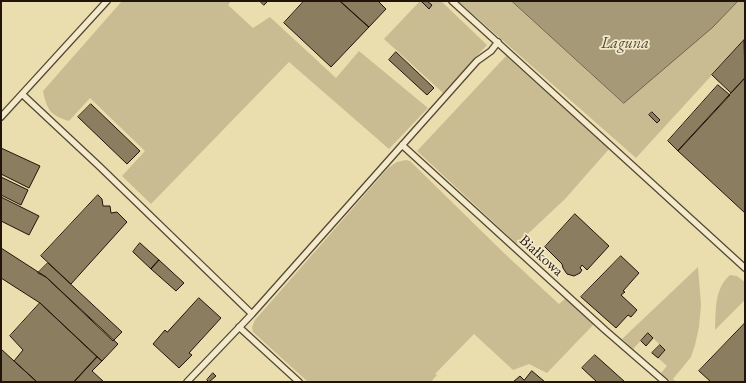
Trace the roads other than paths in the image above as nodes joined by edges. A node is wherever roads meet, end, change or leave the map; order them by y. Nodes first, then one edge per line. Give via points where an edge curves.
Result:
1 (107, 1) edge
2 (452, 1) edge
3 (498, 42) junction
4 (22, 94) junction
5 (1, 117) edge
6 (402, 145) junction
7 (745, 268) edge
8 (252, 314) junction
9 (239, 327) junction
10 (187, 382) edge
11 (299, 382) edge
12 (665, 382) edge

1 - 4 lane
2 - 3 lane
3 - 6 lane via 477,61
3 - 7 lane
4 - 5 lane
4 - 8 lane
6 - 8 lane
6 - 12 lane, Białkowa
8 - 9 lane
9 - 10 lane
9 - 11 lane

